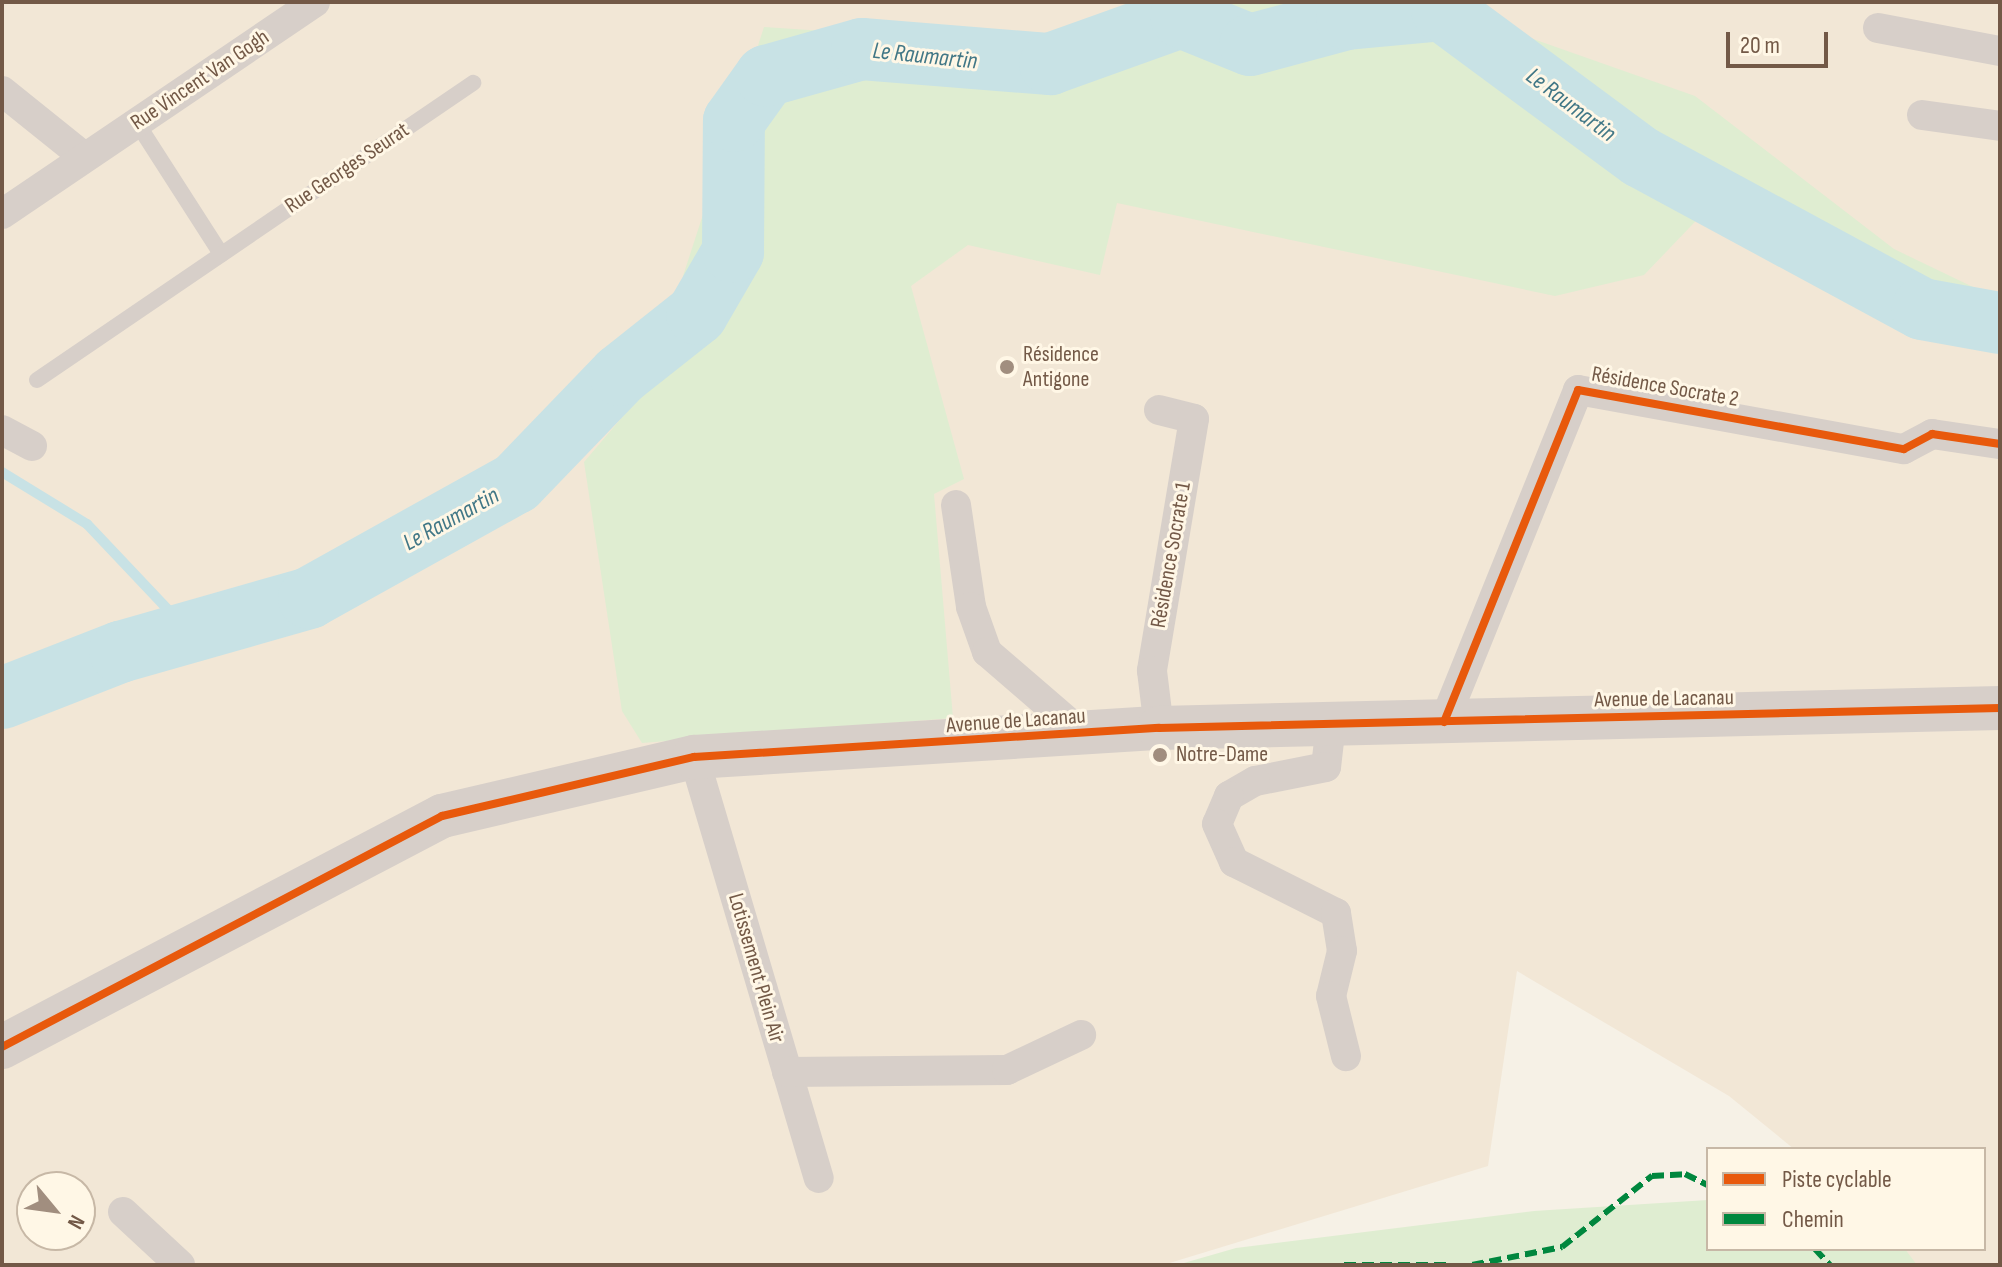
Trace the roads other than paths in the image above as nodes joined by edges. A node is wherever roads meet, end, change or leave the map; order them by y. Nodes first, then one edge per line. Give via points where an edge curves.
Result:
1 (315, 2) edge
2 (1878, 28) dead end
3 (2000, 51) edge
4 (473, 83) dead end
5 (2, 91) edge
6 (1922, 115) dead end
7 (137, 123) junction
8 (2000, 126) edge
9 (84, 157) junction
10 (2, 214) edge
11 (221, 254) junction
12 (37, 380) dead end
13 (1159, 410) dead end
14 (2, 430) edge
15 (2000, 444) edge
16 (32, 446) dead end
17 (956, 505) dead end
18 (2000, 708) edge
19 (1444, 722) junction
20 (1331, 724) junction
21 (1159, 728) junction
22 (1082, 734) junction
23 (694, 757) junction
24 (1081, 1035) dead end
25 (2, 1047) edge
26 (1346, 1056) dead end
27 (787, 1072) junction
28 (819, 1178) dead end
29 (123, 1212) dead end
30 (180, 1265) edge

1 - 7 street, Rue Vincent Van Gogh
2 - 3 street
4 - 11 lane, Rue Georges Seurat
5 - 9 street
6 - 8 street
7 - 9 street, Rue Vincent Van Gogh
7 - 11 lane
9 - 10 street, Rue Vincent Van Gogh
11 - 12 lane, Rue Georges Seurat
13 - 21 street, Résidence Socrate 1 via 1194,419 1152,671
14 - 16 street
15 - 19 street, Résidence Socrate 2 via 1932,434 1904,449 1578,390
17 - 22 street via 971,607 987,652
18 - 19 street, Avenue de Lacanau
19 - 20 street, Avenue de Lacanau
20 - 21 street, Avenue de Lacanau
20 - 26 street via 1326,767 1255,781 1229,796 1217,824 1234,862 1336,913 1342,951 1331,996
21 - 22 street, Avenue de Lacanau
22 - 23 street, Avenue de Lacanau
23 - 25 street, Avenue de Lacanau via 442,816
23 - 27 street, Lotissement Plein Air
24 - 27 street via 1007,1070
27 - 28 street, Lotissement Plein Air
29 - 30 street

